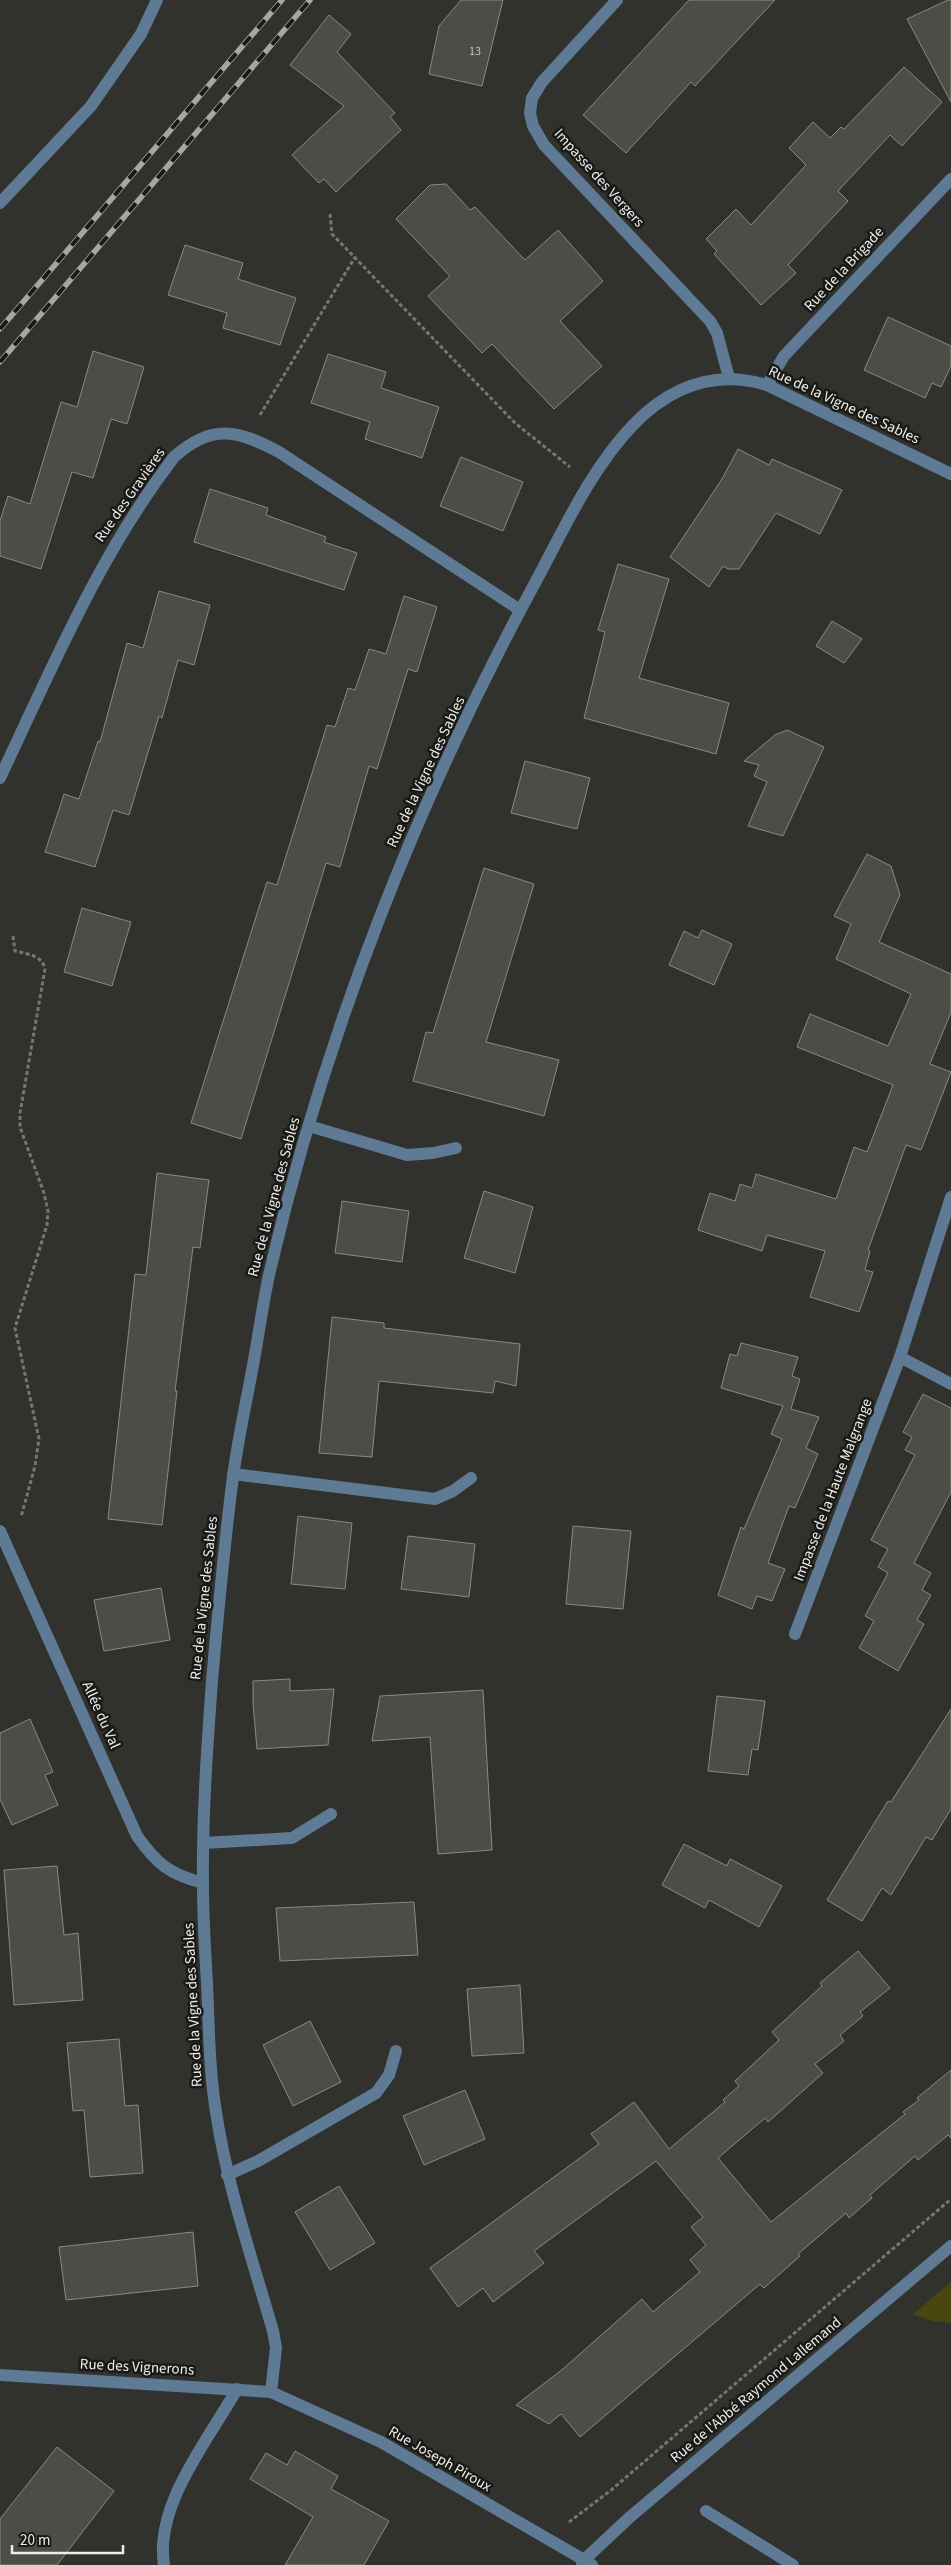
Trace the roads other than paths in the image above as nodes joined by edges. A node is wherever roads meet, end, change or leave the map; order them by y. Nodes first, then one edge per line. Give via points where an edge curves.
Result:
1 (157, 0) edge
2 (617, 0) edge
3 (951, 179) edge
4 (0, 203) edge
5 (729, 378) junction
6 (767, 385) junction
7 (951, 474) edge
8 (520, 610) junction
9 (0, 778) edge
10 (309, 1126) junction
11 (456, 1148) dead end
12 (951, 1197) edge
13 (900, 1357) junction
14 (951, 1384) edge
15 (233, 1474) junction
16 (471, 1478) dead end
17 (2, 1535) edge
18 (795, 1634) dead end
19 (331, 1814) dead end
20 (204, 1843) junction
21 (203, 1883) junction
22 (396, 2051) dead end
23 (227, 2175) junction
24 (951, 2246) edge
25 (0, 2375) edge
26 (237, 2390) junction
27 (271, 2392) junction
28 (706, 2511) dead end
29 (586, 2563) edge
30 (164, 2565) edge
31 (793, 2565) edge

1 - 4 street via 141,34 91,106
2 - 5 street, Impasse des Vergers via 542,82 532,98 530,113 533,126 544,144 710,321 717,332
3 - 6 street, Rue de la Brigade via 784,356
5 - 6 street, Rue de la Vigne des Sables
5 - 8 street, Rue de la Vigne des Sables via 702,382 642,415 606,456
6 - 7 street, Rue de la Vigne des Sables
8 - 9 street, Rue des Gravières via 280,452 238,433 219,434 188,445 174,457 109,554 81,605
8 - 10 street, Rue de la Vigne des Sables via 419,817 351,995
10 - 11 street via 407,1154
10 - 15 street, Rue de la Vigne des Sables via 269,1276
12 - 13 street, Impasse de la Haute Malgrange
13 - 14 street
13 - 18 street, Impasse de la Haute Malgrange
15 - 16 street via 435,1498 453,1491
15 - 20 street, Rue de la Vigne des Sables via 207,1751
17 - 21 street, Allée du Val via 137,1836 152,1857 177,1876
19 - 20 street via 292,1838
20 - 21 street, Rue de la Vigne des Sables
21 - 23 street, Rue de la Vigne des Sables via 211,2064
22 - 23 street via 389,2075 376,2093 258,2161
23 - 27 street, Rue de la Vigne des Sables via 274,2330 276,2348
24 - 29 street, Rue de l'Abbé Raymond Lallemand via 630,2516
25 - 26 street, Rue des Vignerons
26 - 27 street, Rue des Vignerons
26 - 30 street via 175,2497 165,2528
27 - 29 street, Rue Joseph Piroux via 382,2442
28 - 31 street

